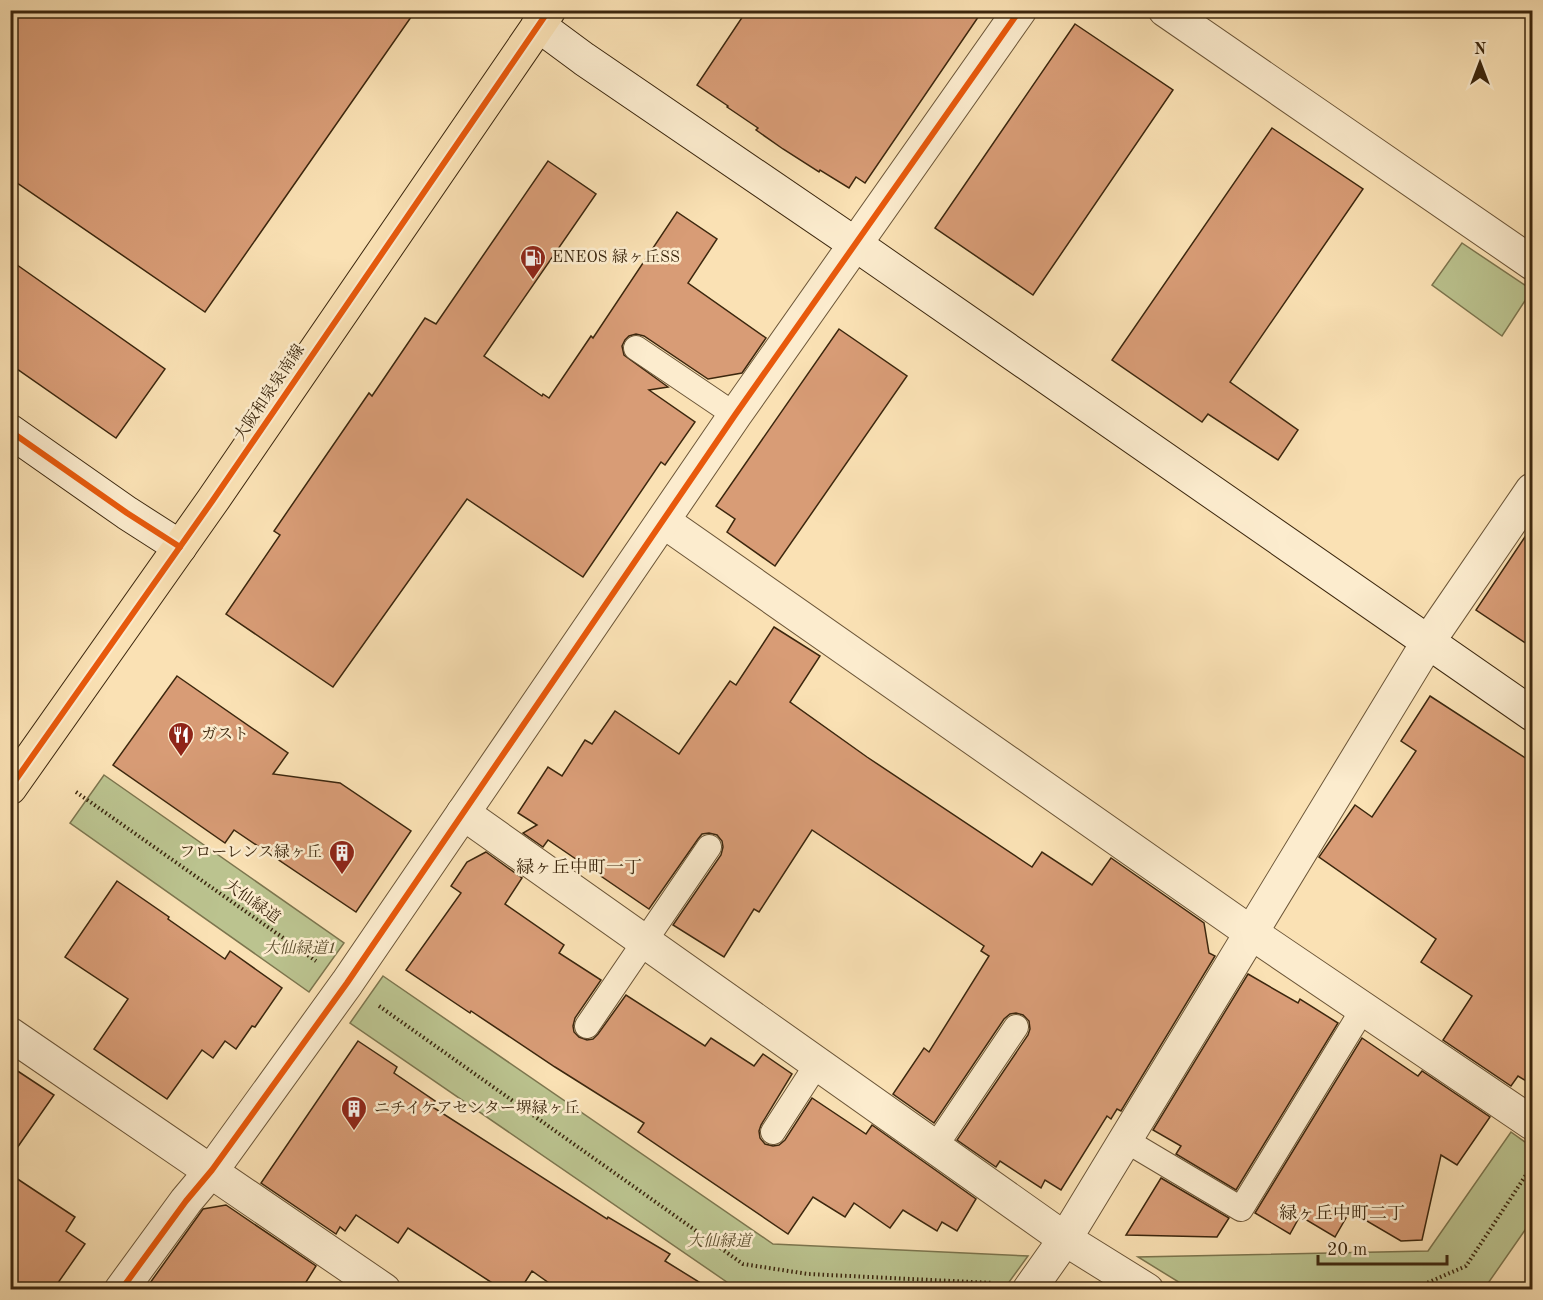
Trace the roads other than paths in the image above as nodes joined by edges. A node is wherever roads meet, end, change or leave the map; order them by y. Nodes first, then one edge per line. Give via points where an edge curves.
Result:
1 (1020, 10) edge
2 (1165, 10) edge
3 (544, 18) edge
4 (855, 244) junction
5 (1533, 262) edge
6 (636, 348) dead end
7 (735, 415) junction
8 (10, 431) edge
9 (1533, 490) edge
10 (663, 521) junction
11 (180, 546) junction
12 (1428, 642) junction
13 (1533, 714) edge
14 (10, 788) edge
15 (463, 813) junction
16 (709, 847) dead end
17 (1250, 932) junction
18 (644, 941) junction
19 (1363, 1009) junction
20 (586, 1026) dead end
21 (1016, 1027) dead end
22 (10, 1034) edge
23 (817, 1064) junction
24 (1533, 1123) edge
25 (773, 1132) dead end
26 (1125, 1140) junction
27 (935, 1148) junction
28 (212, 1170) junction
29 (1065, 1239) junction
30 (121, 1290) edge
31 (384, 1290) edge
32 (1029, 1290) edge
33 (1147, 1290) edge

1 - 4 street
2 - 5 street
3 - 4 street via 584,59
3 - 11 main road, 大阪和泉泉南線
4 - 7 street
4 - 12 street
6 - 7 lane
7 - 10 street
8 - 11 street
9 - 12 street
10 - 15 street
10 - 17 street
11 - 14 main road, 大阪和泉泉南線
12 - 13 street
12 - 17 street
15 - 18 street
15 - 28 street
16 - 18 lane
17 - 19 street
17 - 26 street
18 - 20 lane
18 - 23 street
19 - 24 street
19 - 26 lane via 1241,1209
21 - 27 lane
22 - 28 street
23 - 25 lane
23 - 27 street
26 - 29 street
27 - 29 street
28 - 30 street
28 - 31 street
29 - 32 street
29 - 33 street

